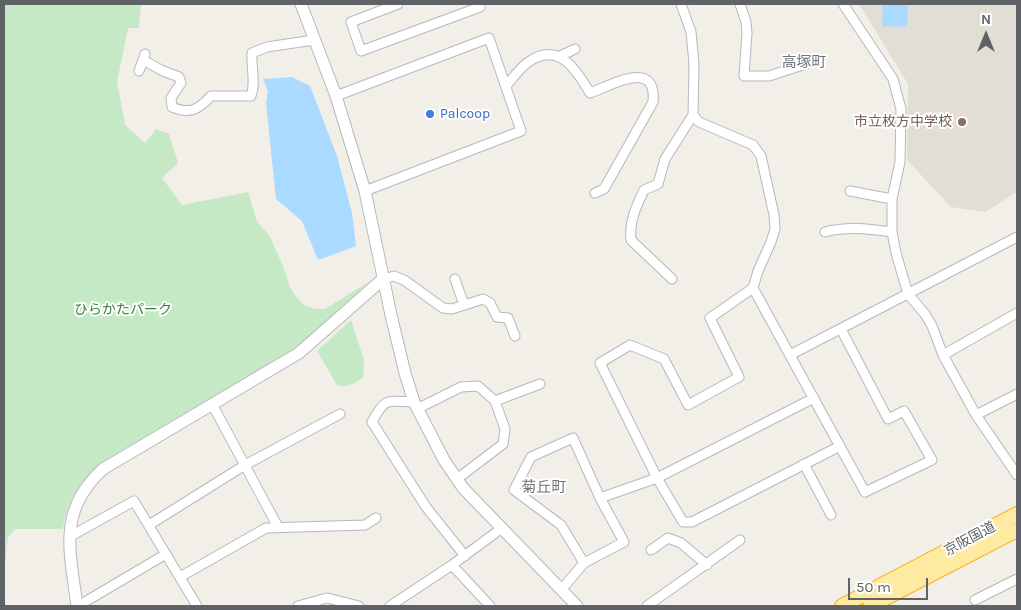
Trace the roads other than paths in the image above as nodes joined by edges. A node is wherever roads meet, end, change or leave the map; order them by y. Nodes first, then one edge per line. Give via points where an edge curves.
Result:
1 (301, 4) edge
2 (398, 4) edge
3 (479, 4) edge
4 (681, 4) edge
5 (740, 4) edge
6 (843, 4) edge
7 (383, 6) edge
8 (314, 40) junction
9 (575, 49) dead end
10 (560, 56) junction
11 (816, 61) dead end
12 (140, 72) dead end
13 (506, 86) junction
14 (336, 96) junction
15 (693, 114) junction
16 (365, 191) junction
17 (850, 191) dead end
18 (596, 193) dead end
19 (892, 199) junction
20 (825, 232) dead end
21 (892, 232) junction
22 (1017, 237) edge
23 (383, 279) junction
24 (455, 280) dead end
25 (672, 280) dead end
26 (753, 288) junction
27 (908, 294) junction
28 (464, 305) junction
29 (1017, 313) edge
30 (841, 329) junction
31 (515, 336) dead end
32 (790, 355) junction
33 (943, 355) junction
34 (540, 384) dead end
35 (1017, 394) edge
36 (814, 398) junction
37 (495, 401) junction
38 (212, 404) junction
39 (415, 406) junction
40 (340, 414) dead end
41 (976, 416) junction
42 (840, 446) junction
43 (804, 464) junction
44 (245, 465) junction
45 (1017, 475) edge
46 (657, 478) junction
47 (457, 479) junction
48 (600, 498) junction
49 (1017, 514) edge
50 (831, 516) dead end
51 (376, 518) dead end
52 (149, 525) junction
53 (278, 527) junction
54 (502, 528) junction
55 (1017, 530) edge
56 (69, 538) junction
57 (740, 540) dead end
58 (651, 550) dead end
59 (166, 554) junction
60 (465, 556) junction
61 (584, 563) junction
62 (706, 565) junction
63 (452, 566) junction
64 (180, 577) junction
65 (1017, 579) edge
66 (561, 590) junction
67 (989, 593) junction
68 (975, 600) dead end
69 (994, 602) dead end
70 (78, 606) edge
71 (197, 606) edge
72 (298, 606) edge
73 (359, 606) edge
74 (390, 606) edge
75 (490, 606) edge
76 (577, 606) edge
77 (647, 606) edge
78 (842, 606) edge
79 (870, 606) edge

1 - 8 street
2 - 7 street
3 - 7 street via 480,7 362,50 351,22
4 - 15 street via 691,32
5 - 11 street via 747,33 744,76 769,76
6 - 19 street via 893,78 902,109 900,162
8 - 12 street via 267,47 252,53 251,96 211,96 200,108 181,111 172,107 171,98 181,83 179,77 163,71 144,57
8 - 14 street
9 - 10 street
10 - 13 street via 536,57
10 - 18 street via 578,73 590,93 634,77 650,81 654,90 653,102 604,189
13 - 14 street via 489,38
13 - 16 street via 521,131
14 - 16 street
15 - 25 street via 665,158 658,184 644,190 630,228 632,240
15 - 26 street via 699,122 753,145 761,156 772,201 774,229
16 - 23 street
17 - 19 street
19 - 21 street
20 - 21 street via 863,228
21 - 27 street
22 - 27 street
23 - 28 street via 394,276 404,280 443,308
23 - 38 street via 299,353
23 - 39 street
24 - 28 street
26 - 32 street
26 - 46 street via 710,318 738,377 688,405 664,358 630,345 600,363
27 - 30 street
27 - 33 street via 932,326
28 - 31 street via 483,299 490,303 497,317 508,318
29 - 33 street
30 - 32 street
30 - 42 street via 888,419 904,411 932,460 865,492
32 - 36 street
33 - 41 street
34 - 37 street
35 - 41 street
36 - 42 street
36 - 46 street
37 - 39 street via 478,386 461,388
37 - 47 street via 505,430 503,444
38 - 44 street
38 - 56 street via 103,469 91,480 80,495 72,516
39 - 47 street
39 - 60 street via 390,401 382,405 372,422 426,507
40 - 44 street
41 - 45 street
42 - 43 street
43 - 46 street via 692,522 682,522
43 - 50 street
44 - 52 street
44 - 53 street
46 - 48 street
47 - 54 street
48 - 61 street via 624,542
48 - 61 street via 573,438 532,458 514,490 561,525
49 - 78 highway, 京阪国道
51 - 53 street via 365,525
52 - 56 street via 134,501
52 - 59 street
53 - 64 street via 266,528
54 - 60 street
54 - 66 street
55 - 79 highway, 京阪国道
56 - 70 street
57 - 62 street
58 - 62 street via 668,538 681,543
59 - 64 street
59 - 70 street
60 - 63 street
61 - 66 street
62 - 77 street
63 - 74 street
63 - 75 street
64 - 71 street
65 - 67 street
66 - 76 street
67 - 68 street
67 - 69 street
72 - 73 street via 327,598

